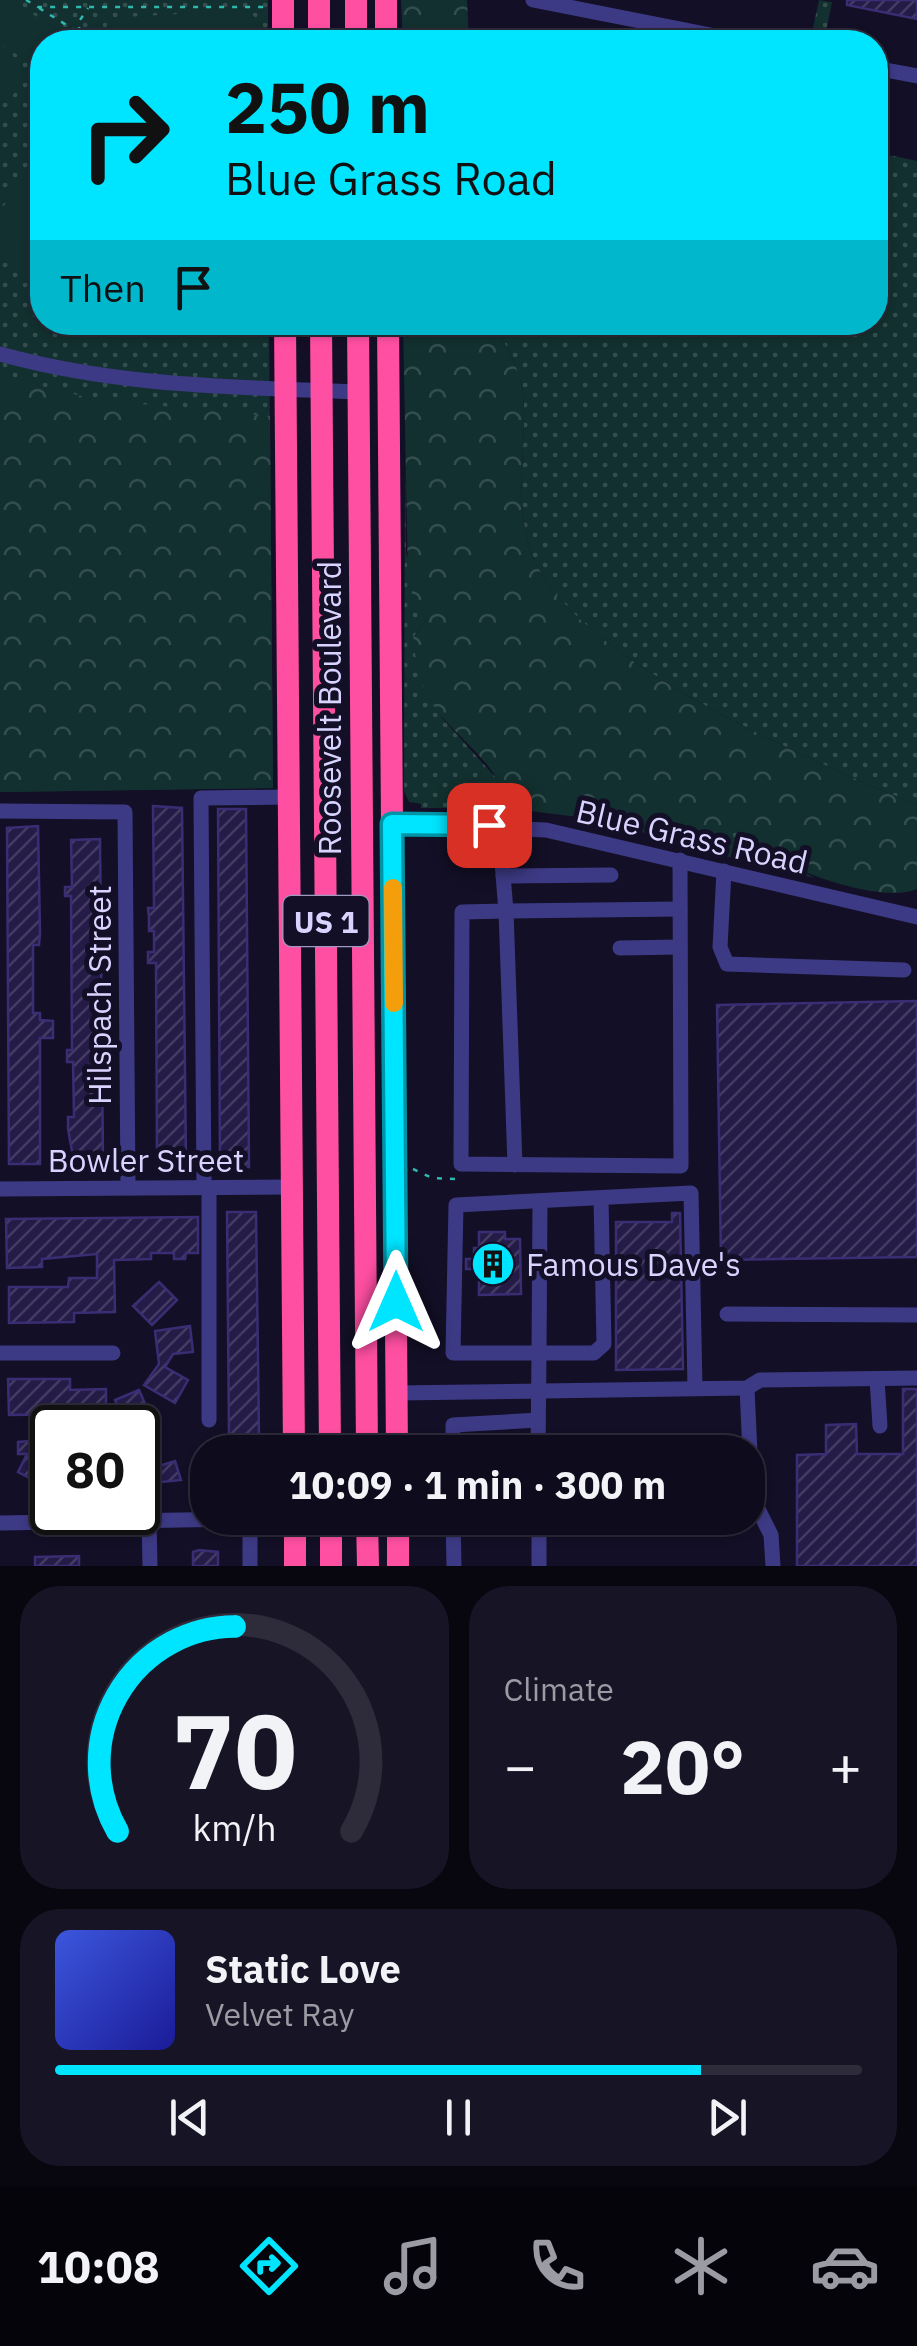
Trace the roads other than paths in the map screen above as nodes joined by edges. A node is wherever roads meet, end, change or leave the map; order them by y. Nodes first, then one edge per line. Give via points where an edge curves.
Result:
1 (356, 0) edge
2 (386, 0) edge
3 (533, 0) edge
4 (274, 4) edge
5 (319, 4) edge
6 (280, 30) edge
7 (314, 30) edge
8 (320, 30) edge
9 (356, 30) edge
10 (386, 30) edge
11 (685, 30) edge
12 (888, 70) edge
13 (917, 76) edge
14 (285, 335) edge
15 (322, 335) edge
16 (358, 335) edge
17 (388, 335) edge
18 (0, 354) edge
19 (286, 389) junction
20 (322, 390) junction
21 (359, 392) junction
22 (289, 797) junction
23 (0, 811) edge
24 (392, 824) junction
25 (499, 826) junction
26 (680, 860) junction
27 (724, 871) junction
28 (503, 876) junction
29 (611, 876) dead end
30 (680, 909) junction
31 (506, 911) junction
32 (917, 917) edge
33 (680, 947) junction
34 (620, 948) dead end
35 (904, 970) dead end
36 (515, 1165) junction
37 (292, 1186) junction
38 (128, 1187) junction
39 (207, 1187) junction
40 (0, 1189) edge
41 (601, 1198) junction
42 (540, 1201) junction
43 (396, 1271) junction
44 (728, 1314) dead end
45 (917, 1315) edge
46 (112, 1353) dead end
47 (539, 1353) junction
48 (0, 1354) edge
49 (917, 1378) edge
50 (877, 1379) junction
51 (696, 1388) junction
52 (747, 1388) junction
53 (538, 1391) junction
54 (396, 1393) junction
55 (367, 1404) junction
56 (209, 1420) dead end
57 (538, 1420) junction
58 (880, 1426) dead end
59 (294, 1435) edge
60 (330, 1435) edge
61 (367, 1435) edge
62 (397, 1435) edge
63 (452, 1435) edge
64 (538, 1435) edge
65 (160, 1519) edge
66 (190, 1519) edge
67 (30, 1521) edge
68 (0, 1522) edge
69 (149, 1535) edge
70 (250, 1535) edge
71 (294, 1535) edge
72 (331, 1535) edge
73 (368, 1535) edge
74 (398, 1535) edge
75 (453, 1535) edge
76 (539, 1535) edge
77 (150, 1566) edge
78 (250, 1566) edge
79 (295, 1566) edge
80 (331, 1566) edge
81 (368, 1566) edge
82 (398, 1566) edge
83 (454, 1566) edge
84 (540, 1566) edge
85 (773, 1566) edge

1 - 9 highway
2 - 10 highway
3 - 11 street
4 - 6 highway
5 - 7 highway
5 - 8 highway
12 - 13 street
14 - 19 highway, Roosevelt Boulevard / US 1
15 - 20 highway, Roosevelt Boulevard / US 1
16 - 21 highway, Roosevelt Boulevard / US 1
17 - 24 highway, Roosevelt Boulevard / US 1
18 - 19 street via 142,383
19 - 20 street
19 - 22 highway, Roosevelt Boulevard / US 1
20 - 21 street
20 - 60 highway, Roosevelt Boulevard / US 1
21 - 55 highway, Roosevelt Boulevard / US 1
22 - 37 highway, Roosevelt Boulevard / US 1
22 - 39 street via 201,798
23 - 38 street, Hilspach Street via 125,812
24 - 25 street, Blue Grass Road
24 - 43 highway, Roosevelt Boulevard / US 1
25 - 26 street, Blue Grass Road via 580,836
25 - 28 street
26 - 27 street, Blue Grass Road
26 - 30 street
27 - 32 street, Blue Grass Road
27 - 35 street via 720,947 728,964
28 - 29 street
28 - 31 street
30 - 31 street
30 - 33 street
31 - 36 street
31 - 36 street via 462,912 460,1164
33 - 34 street
33 - 36 street via 681,1166
37 - 39 street, Bowler Street
37 - 59 highway, Roosevelt Boulevard / US 1
38 - 39 street, Bowler Street
38 - 40 street, Bowler Street
39 - 56 street
41 - 42 street
41 - 47 street via 604,1344 594,1353
41 - 51 street via 690,1193
42 - 47 street
42 - 47 street via 456,1205 453,1354
43 - 54 highway, Roosevelt Boulevard / US 1
43 - 55 highway
44 - 45 street
46 - 48 street
47 - 53 street
49 - 50 street
50 - 52 street via 760,1380
50 - 58 street
51 - 52 street
51 - 53 street
52 - 85 street via 752,1498 771,1535
53 - 54 street
53 - 57 street
54 - 62 highway, Roosevelt Boulevard / US 1
55 - 61 highway, Roosevelt Boulevard / US 1
57 - 63 street via 452,1425
57 - 64 street
65 - 66 street
67 - 68 street
69 - 77 street
70 - 78 street
71 - 79 highway
72 - 80 highway
73 - 81 highway
74 - 82 highway
75 - 83 street
76 - 84 street

